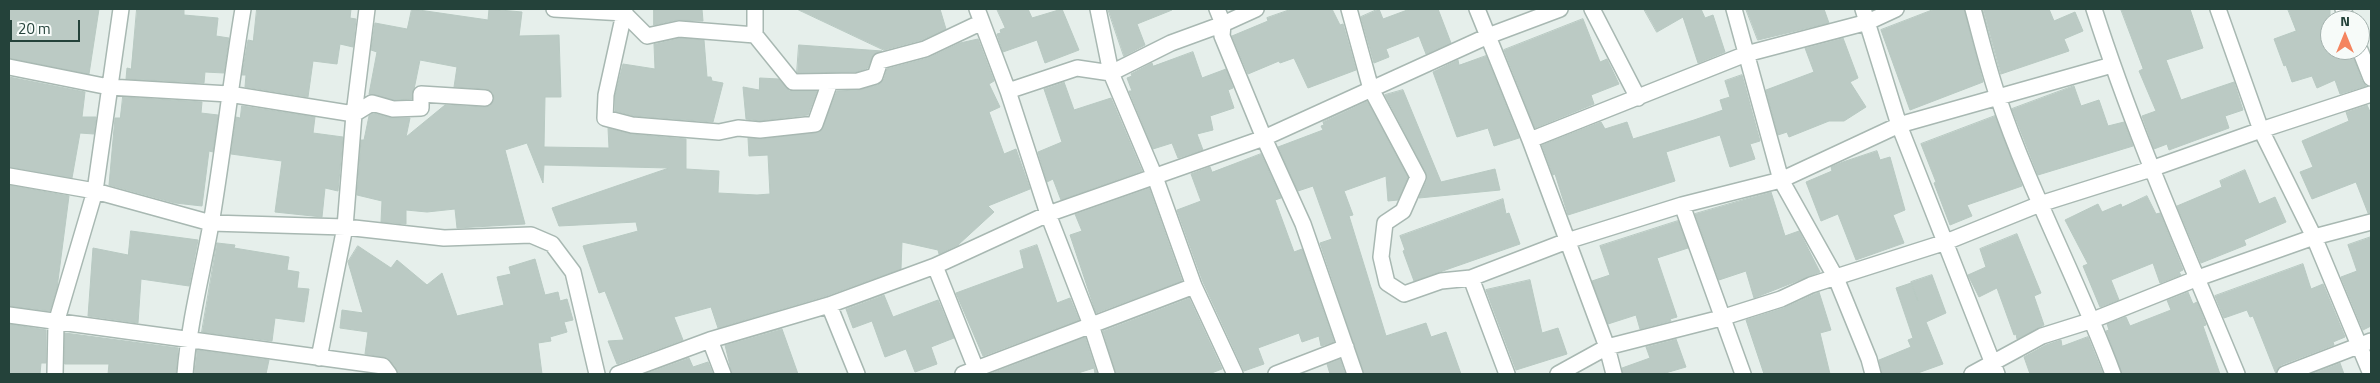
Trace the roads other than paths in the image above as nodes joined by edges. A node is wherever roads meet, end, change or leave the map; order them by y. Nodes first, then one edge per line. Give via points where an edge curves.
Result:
1 (121, 9) edge
2 (244, 9) edge
3 (367, 9) edge
4 (554, 9) edge
5 (756, 9) edge
6 (1098, 9) edge
7 (1218, 9) edge
8 (1256, 9) edge
9 (1349, 9) edge
10 (1477, 9) edge
11 (1560, 9) edge
12 (1592, 9) edge
13 (1734, 9) edge
14 (1896, 9) edge
15 (1973, 9) edge
16 (2094, 9) edge
17 (2218, 9) edge
18 (624, 11) edge
19 (980, 15) edge
20 (1865, 15) edge
21 (1223, 24) junction
22 (755, 35) junction
23 (1488, 36) junction
24 (1746, 54) junction
25 (2364, 60) edge
26 (2112, 65) junction
27 (9, 67) edge
28 (1111, 73) junction
29 (2371, 78) edge
30 (830, 82) junction
31 (109, 87) junction
32 (1371, 89) junction
33 (1008, 91) junction
34 (229, 94) junction
35 (2371, 94) edge
36 (1997, 96) junction
37 (485, 98) dead end
38 (1638, 98) junction
39 (354, 114) junction
40 (1899, 125) junction
41 (2261, 130) junction
42 (1264, 138) junction
43 (1530, 140) junction
44 (2151, 169) junction
45 (9, 176) edge
46 (1154, 177) junction
47 (1781, 180) junction
48 (95, 190) junction
49 (2040, 204) junction
50 (1682, 205) junction
51 (1048, 214) junction
52 (2371, 222) edge
53 (211, 223) junction
54 (345, 227) junction
55 (2314, 237) junction
56 (1567, 241) junction
57 (1946, 242) junction
58 (935, 266) junction
59 (1471, 278) junction
60 (1836, 278) junction
61 (2198, 278) junction
62 (1194, 286) junction
63 (828, 305) junction
64 (9, 315) edge
65 (1721, 318) junction
66 (2093, 320) junction
67 (56, 323) junction
68 (1091, 325) junction
69 (710, 340) junction
70 (188, 341) junction
71 (2365, 343) edge
72 (1346, 347) junction
73 (1607, 347) junction
74 (319, 358) junction
75 (1995, 369) edge
76 (972, 372) edge
77 (55, 374) edge
78 (185, 374) edge
79 (389, 374) edge
80 (597, 374) edge
81 (618, 374) edge
82 (723, 374) edge
83 (857, 374) edge
84 (1107, 374) edge
85 (1235, 374) edge
86 (1276, 374) edge
87 (1355, 374) edge
88 (1507, 374) edge
89 (1558, 374) edge
90 (1614, 374) edge
91 (1742, 374) edge
92 (1873, 374) edge
93 (1972, 374) edge
94 (2113, 374) edge
95 (2237, 374) edge
96 (2285, 374) edge
97 (2371, 374) edge

1 - 31 street
2 - 34 street
3 - 39 street
4 - 18 street
5 - 22 street
6 - 28 street
7 - 21 street
8 - 21 street
9 - 32 street
10 - 23 street
11 - 23 street
12 - 38 street
13 - 24 street
14 - 20 street
15 - 36 street
16 - 26 street
17 - 41 street
18 - 22 street via 648,36 679,29
18 - 30 street via 606,95 605,118 632,125 719,132 814,124
19 - 30 street via 925,49 880,61 875,76 858,82
19 - 33 street
20 - 24 street
20 - 40 street
21 - 28 street via 1171,43
21 - 42 street via 1222,36
22 - 30 street via 793,82
23 - 32 street
23 - 43 street
24 - 38 street
24 - 47 street
25 - 29 street
26 - 36 street
26 - 44 street
27 - 31 street
28 - 33 street via 1077,68
28 - 46 street
31 - 34 street
31 - 48 street
32 - 42 street
32 - 59 street via 1418,177 1403,211 1385,223 1381,257 1388,283 1404,294 1441,281
33 - 51 street
34 - 39 street
34 - 53 street
35 - 41 street
36 - 40 street
36 - 49 street
37 - 39 street via 421,94 422,108 393,109 372,104
38 - 43 street
39 - 54 street
40 - 47 street
40 - 57 street
41 - 44 street
41 - 55 street
42 - 46 street
42 - 72 street via 1303,224
43 - 56 street
44 - 49 street
44 - 61 street
45 - 48 street
46 - 51 street
46 - 62 street
47 - 50 street
47 - 60 street
48 - 53 street
48 - 67 street
49 - 57 street
49 - 66 street
50 - 56 street
50 - 65 street
51 - 58 street
51 - 68 street
52 - 55 street
53 - 54 street
53 - 70 street
54 - 74 street
54 - 80 street via 444,238 531,235 552,244 573,272
55 - 61 street
55 - 71 street
56 - 59 street
56 - 73 street
57 - 60 street
57 - 75 street
58 - 63 street
58 - 76 street
59 - 88 street
60 - 65 street
60 - 92 street
61 - 66 street
61 - 95 street
62 - 68 street
62 - 85 street
63 - 69 street
63 - 83 street
64 - 67 street
65 - 73 street
65 - 91 street
66 - 75 street via 2042,336
66 - 94 street
67 - 70 street
67 - 77 street
68 - 76 street
68 - 84 street
69 - 81 street
69 - 82 street
70 - 74 street
70 - 78 street
71 - 96 street
71 - 97 street
72 - 86 street
72 - 87 street
73 - 89 street
73 - 90 street
74 - 79 street via 383,366
75 - 93 street

